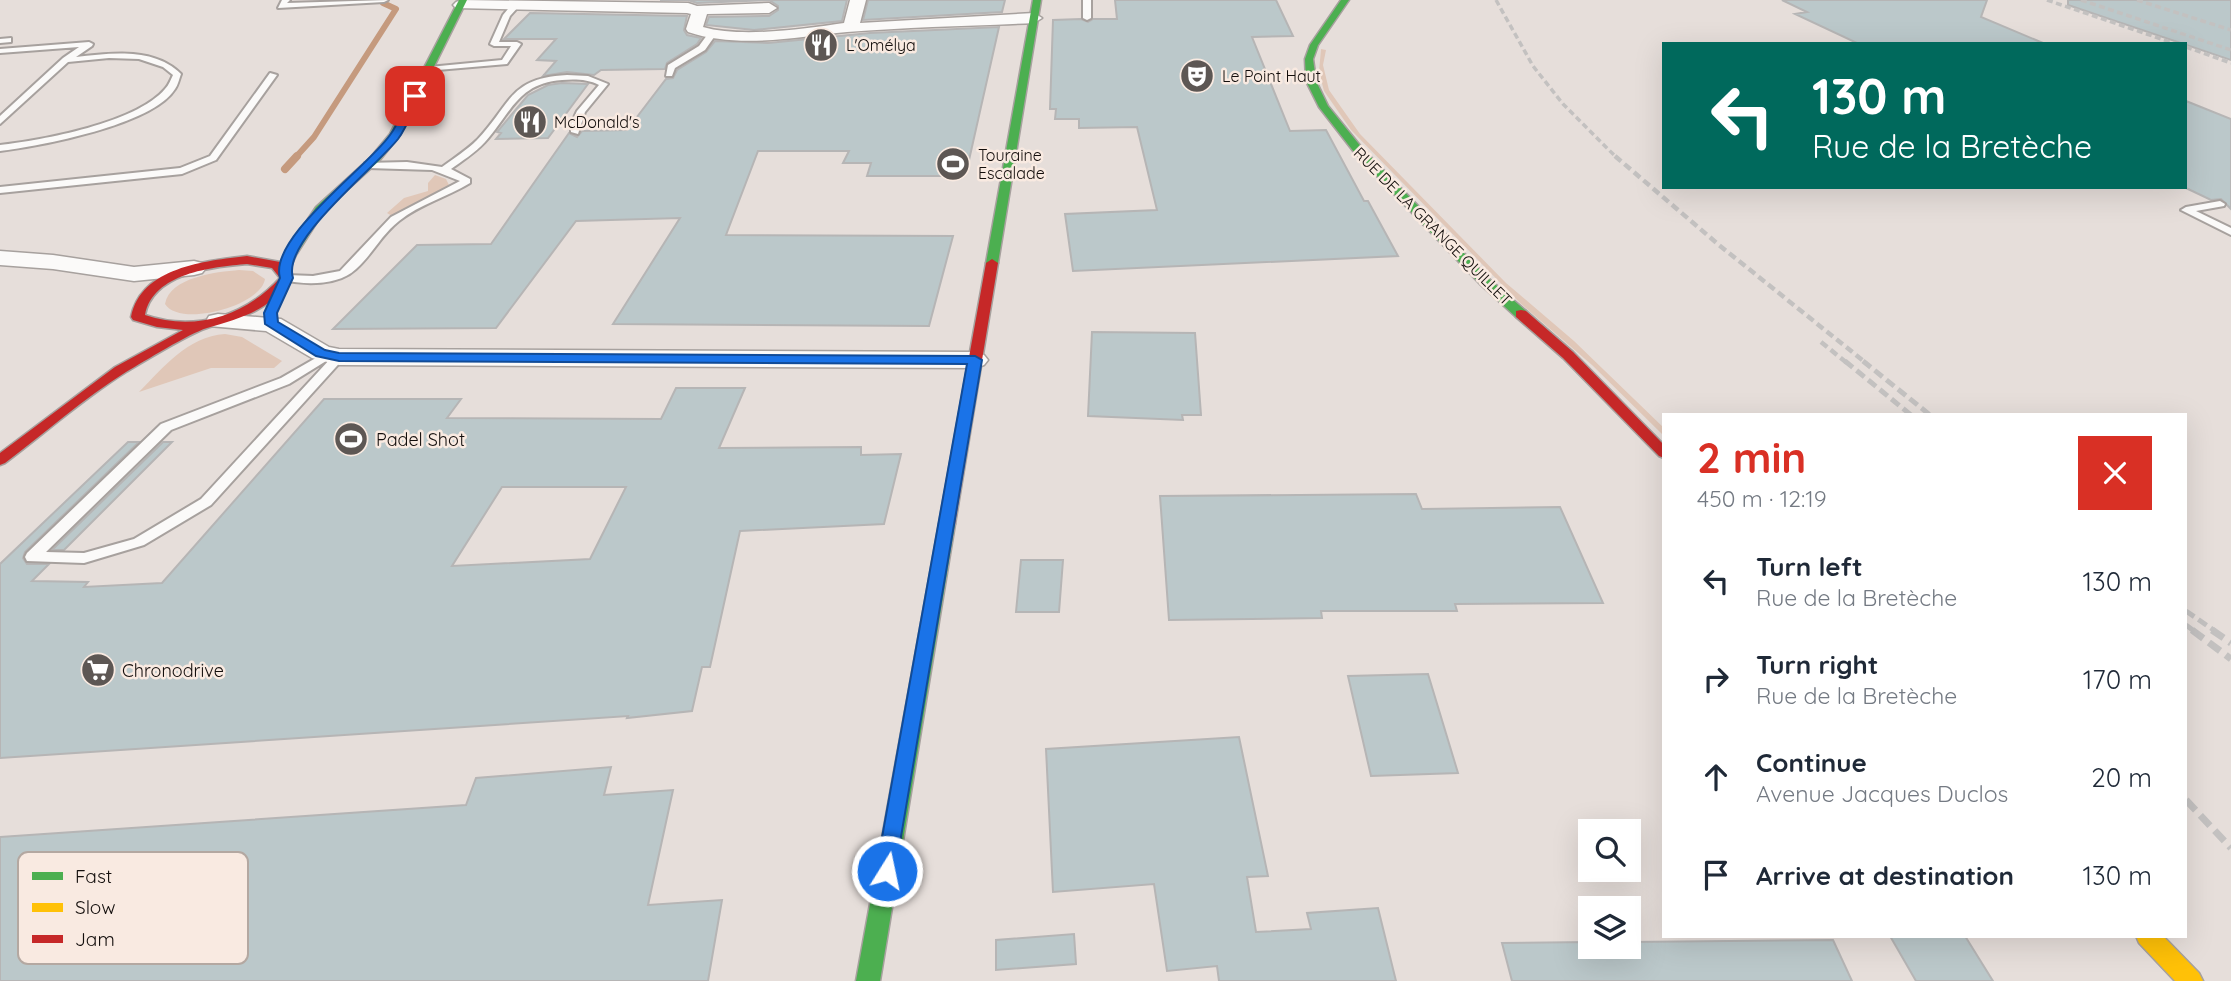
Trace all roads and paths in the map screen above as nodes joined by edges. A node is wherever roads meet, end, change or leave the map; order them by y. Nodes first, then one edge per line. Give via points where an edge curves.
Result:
1 (286, 0) edge
2 (384, 0) edge
3 (858, 0) edge
4 (1037, 0) edge
5 (1087, 0) edge
6 (1345, 0) edge
7 (462, 2) edge
8 (621, 3) edge
9 (516, 5) junction
10 (769, 8) dead end
11 (699, 10) junction
12 (1034, 18) junction
13 (1087, 18) dead end
14 (852, 27) junction
15 (713, 33) junction
16 (0, 51) edge
17 (66, 60) junction
18 (429, 69) junction
19 (669, 74) dead end
20 (273, 75) dead end
21 (0, 121) edge
22 (575, 139) dead end
23 (0, 148) edge
24 (368, 165) junction
25 (445, 169) junction
26 (345, 186) junction
27 (0, 190) edge
28 (2220, 204) dead end
29 (289, 226) dead end
30 (2231, 232) edge
31 (262, 243) dead end
32 (0, 258) edge
33 (219, 263) junction
34 (0, 265) edge
35 (284, 279) junction
36 (135, 317) junction
37 (212, 322) junction
38 (272, 324) junction
39 (334, 356) junction
40 (975, 360) junction
41 (60, 394) dead end
42 (0, 446) edge
43 (1662, 451) edge
44 (0, 460) edge
45 (2149, 938) edge
46 (868, 981) edge
47 (2191, 981) edge

1 - 2 lane via 281,6
3 - 14 street
4 - 12 street
5 - 13 lane
6 - 43 street, RUE DE LA GRANGE QUILLET via 1309,59 1311,81 1324,107 1358,150 1485,282 1568,355
7 - 9 street
7 - 18 street
8 - 9 street
8 - 11 street
9 - 18 lane via 494,44 517,44 504,62
10 - 11 street
11 - 15 street via 694,29
12 - 14 street
12 - 40 street
14 - 15 street via 805,33
15 - 19 lane via 702,48 671,67
16 - 17 lane via 89,44
17 - 21 lane
17 - 23 lane via 118,56 155,60 169,66 177,80 162,98 119,119 50,141
18 - 24 street via 396,135
20 - 27 lane via 214,158 182,171
22 - 25 lane via 580,112 604,84 582,78 528,84 479,143
24 - 25 lane
24 - 26 street
25 - 35 lane via 467,181 397,217 350,271 321,281
26 - 29 street
26 - 35 street via 320,209 290,254
28 - 30 lane via 2186,210
31 - 33 street
32 - 33 street via 134,274
33 - 35 street via 264,261
33 - 36 street via 165,280 151,289
34 - 36 street via 119,282 127,287
35 - 37 street via 257,306
35 - 38 street via 270,313
36 - 37 street via 170,327
37 - 38 street
37 - 44 street via 164,344
38 - 39 street
39 - 39 lane via 285,381 166,427 32,557 84,558 139,542 206,502
39 - 40 street
40 - 46 street
41 - 42 street
45 - 47 street

